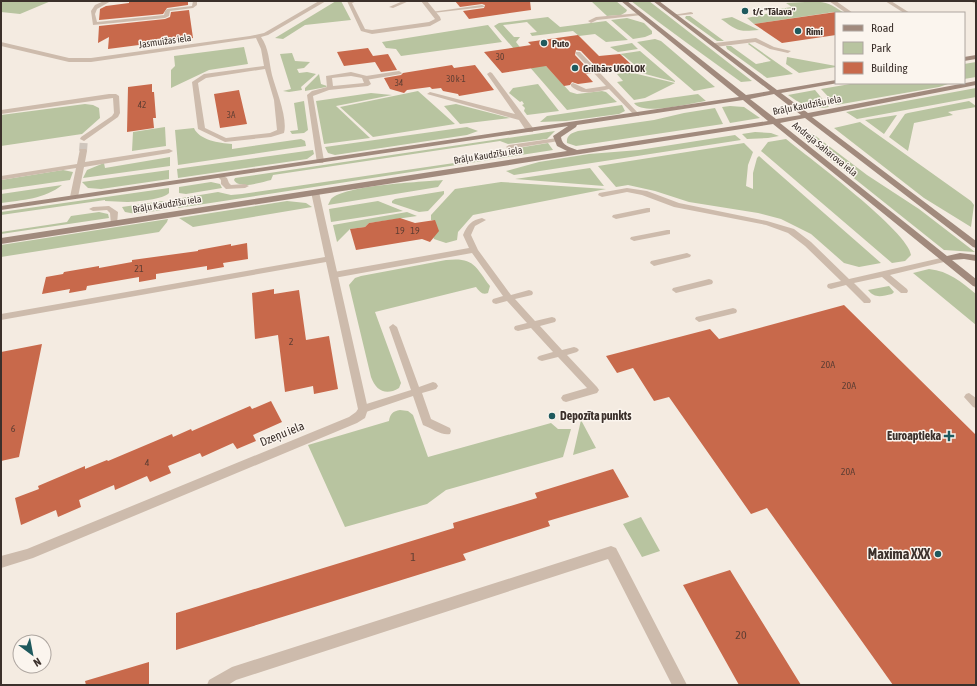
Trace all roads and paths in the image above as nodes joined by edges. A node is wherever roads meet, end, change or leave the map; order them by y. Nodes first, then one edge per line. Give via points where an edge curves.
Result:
1 (109, 1) edge
2 (195, 1) edge
3 (323, 1) edge
4 (354, 1) edge
5 (407, 1) edge
6 (424, 1) edge
7 (624, 1) edge
8 (656, 1) edge
9 (832, 1) edge
10 (887, 1) edge
11 (973, 1) edge
12 (976, 2) edge
13 (482, 6) dead end
14 (391, 7) dead end
15 (433, 12) junction
16 (848, 12) edge
17 (906, 12) edge
18 (691, 13) dead end
19 (640, 14) junction
20 (675, 15) junction
21 (605, 18) dead end
22 (257, 36) junction
23 (1, 44) edge
24 (715, 45) junction
25 (788, 51) dead end
26 (578, 53) dead end
27 (976, 57) edge
28 (965, 59) edge
29 (267, 67) junction
30 (399, 73) dead end
31 (490, 74) dead end
32 (366, 78) junction
33 (976, 80) edge
34 (835, 82) edge
35 (965, 83) edge
36 (976, 83) edge
37 (963, 84) edge
38 (573, 85) dead end
39 (960, 86) junction
40 (611, 87) junction
41 (331, 89) junction
42 (776, 92) junction
43 (430, 94) dead end
44 (743, 98) junction
45 (1, 112) edge
46 (637, 115) junction
47 (806, 116) junction
48 (521, 118) junction
49 (773, 122) junction
50 (581, 123) junction
51 (530, 130) junction
52 (84, 139) dead end
53 (557, 140) junction
54 (509, 147) dead end
55 (83, 151) tunnel mouth
56 (169, 151) dead end
57 (582, 151) junction
58 (320, 161) junction
59 (81, 165) junction
60 (220, 176) junction
61 (1, 178) edge
62 (246, 186) dead end
63 (315, 192) junction
64 (602, 195) dead end
65 (74, 197) junction
66 (1, 208) edge
67 (93, 209) dead end
68 (647, 210) dead end
69 (616, 217) dead end
70 (482, 220) dead end
71 (114, 223) junction
72 (667, 232) dead end
73 (634, 239) dead end
74 (1, 241) edge
75 (976, 244) edge
76 (474, 250) junction
77 (687, 255) dead end
78 (976, 258) edge
79 (330, 259) junction
80 (945, 259) junction
81 (654, 263) dead end
82 (884, 274) junction
83 (334, 275) junction
84 (709, 282) dead end
85 (848, 282) junction
86 (976, 284) edge
87 (831, 286) dead end
88 (676, 290) dead end
89 (904, 291) dead end
90 (529, 293) dead end
91 (509, 298) junction
92 (496, 301) dead end
93 (867, 301) dead end
94 (733, 311) dead end
95 (1, 317) edge
96 (699, 319) dead end
97 (552, 320) dead end
98 (533, 325) junction
99 (392, 327) dead end
100 (518, 328) dead end
101 (574, 350) dead end
102 (559, 353) junction
103 (542, 358) dead end
104 (434, 386) dead end
105 (416, 391) junction
106 (566, 398) dead end
107 (363, 409) junction
108 (446, 432) dead end
109 (1, 562) edge
110 (214, 685) edge
111 (680, 685) edge

1 - 2 lane via 93,10 95,24 165,16 166,11 193,6
3 - 22 street, Jasmuižas iela via 266,34
4 - 15 street via 349,2 363,30 372,32 430,24 438,20
5 - 14 lane
6 - 15 street
7 - 19 street, Andreja Saharova iela
8 - 20 street, Andreja Saharova iela
9 - 16 street
10 - 17 lane
11 - 12 street
13 - 15 lane via 455,7
18 - 20 lane
19 - 21 lane
19 - 44 street, Andreja Saharova iela
20 - 24 street, Andreja Saharova iela
22 - 23 street, Jasmuižas iela via 91,60 69,60
22 - 29 street
24 - 25 lane via 756,40 772,48
24 - 42 street, Andreja Saharova iela
26 - 40 lane
27 - 28 street
29 - 29 street via 276,95 282,131 271,135 225,140 202,129 195,82 204,76
30 - 32 lane
31 - 48 street
32 - 41 street via 368,84
32 - 41 street via 351,74 328,78
33 - 35 street
34 - 42 street, Brāļu Kaudzīšu iela
36 - 39 street, Brāļu Kaudzīšu iela
37 - 39 street
38 - 40 lane via 577,90 583,91
39 - 47 street, Brāļu Kaudzīšu iela
40 - 46 lane
41 - 58 street via 314,91 310,95
42 - 44 street, Brāļu Kaudzīšu iela
42 - 47 street, Andreja Saharova iela
43 - 48 street
44 - 46 street, Brāļu Kaudzīšu iela
44 - 49 street, Andreja Saharova iela
45 - 52 street via 116,96 115,116
46 - 50 street, Brāļu Kaudzīšu iela
47 - 49 street, Brāļu Kaudzīšu iela
47 - 75 street, Andreja Saharova iela
48 - 51 street
49 - 57 street, Brāļu Kaudzīšu iela
49 - 80 street, Andreja Saharova iela
50 - 51 street, Brāļu Kaudzīšu iela
50 - 53 street via 557,136
51 - 58 street, Brāļu Kaudzīšu iela
53 - 54 lane
53 - 57 street via 560,146
55 - 59 street
56 - 59 street
57 - 63 street, Brāļu Kaudzīšu iela
58 - 60 street, Brāļu Kaudzīšu iela
59 - 61 street
59 - 65 street
60 - 62 lane via 228,187
60 - 65 street, Brāļu Kaudzīšu iela
63 - 71 street, Brāļu Kaudzīšu iela
63 - 79 street
64 - 85 lane via 627,190 644,193 677,204 767,223 791,231
65 - 66 street, Brāļu Kaudzīšu iela
67 - 71 lane via 109,208 114,212
68 - 69 lane
70 - 76 lane via 470,227 467,235
71 - 74 street, Brāļu Kaudzīšu iela
72 - 73 lane
76 - 83 lane
76 - 91 lane
77 - 81 lane
78 - 80 street via 968,255
79 - 83 street
79 - 95 street
80 - 82 lane
80 - 86 street, Andreja Saharova iela
82 - 85 lane
82 - 89 lane
83 - 107 street
84 - 88 lane
85 - 87 lane
85 - 93 lane
90 - 91 lane
91 - 92 lane
91 - 98 lane
94 - 96 lane
97 - 98 lane
98 - 100 lane
98 - 102 lane
99 - 105 lane
101 - 102 lane
102 - 103 lane
102 - 106 lane via 594,390
104 - 105 lane
105 - 107 lane
105 - 108 lane via 427,422
107 - 109 street, Dzeņu iela via 361,415 353,420 28,554
110 - 111 street via 232,674 611,552

